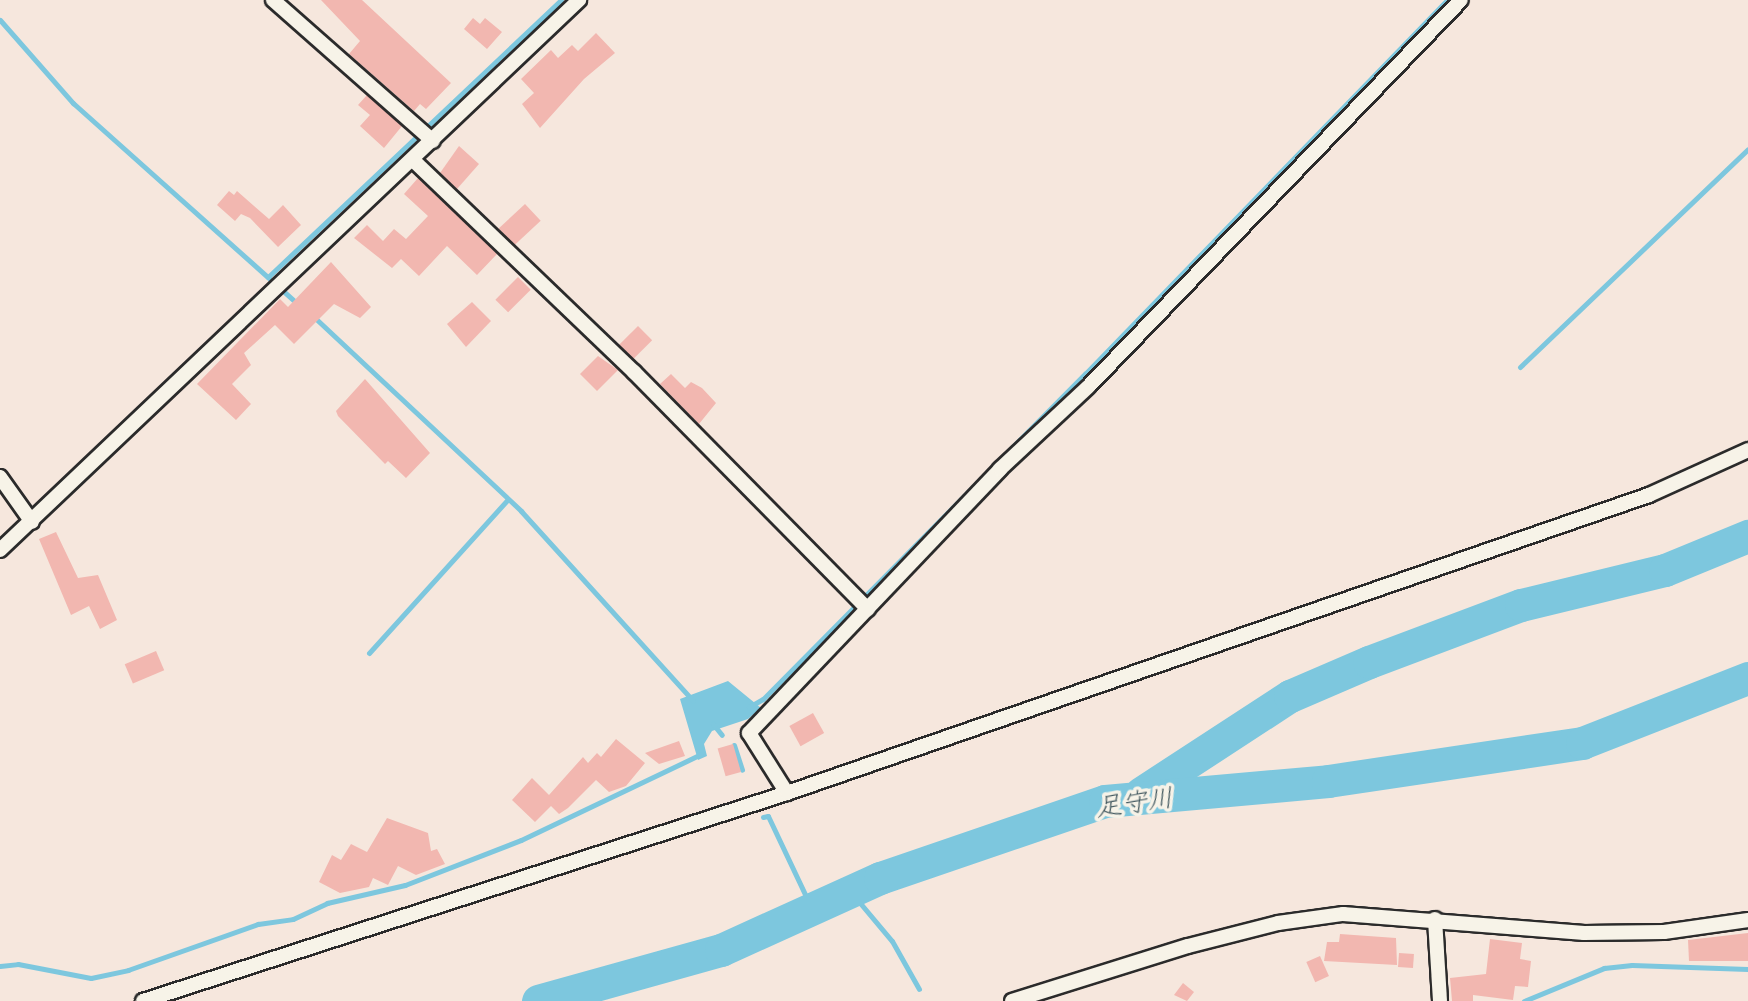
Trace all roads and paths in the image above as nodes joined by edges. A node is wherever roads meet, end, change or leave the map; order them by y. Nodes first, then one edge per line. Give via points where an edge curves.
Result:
1 (273, 0) edge
2 (579, 0) edge
3 (1461, 0) edge
4 (426, 136) junction
5 (414, 161) junction
6 (1748, 450) edge
7 (0, 477) edge
8 (32, 522) junction
9 (0, 550) edge
10 (862, 604) junction
11 (787, 793) junction
12 (1435, 919) junction
13 (1748, 920) edge
14 (143, 1001) edge
15 (1012, 1001) edge
16 (1440, 1001) edge

1 - 4 street
2 - 4 street
3 - 10 street
4 - 5 street
5 - 8 street
5 - 10 street via 634,372
6 - 11 street via 1649,495
7 - 8 street
8 - 9 street
10 - 11 street via 749,733
11 - 14 street
12 - 13 street via 1584,933 1664,932
12 - 15 street via 1343,914 1278,923
12 - 16 street

